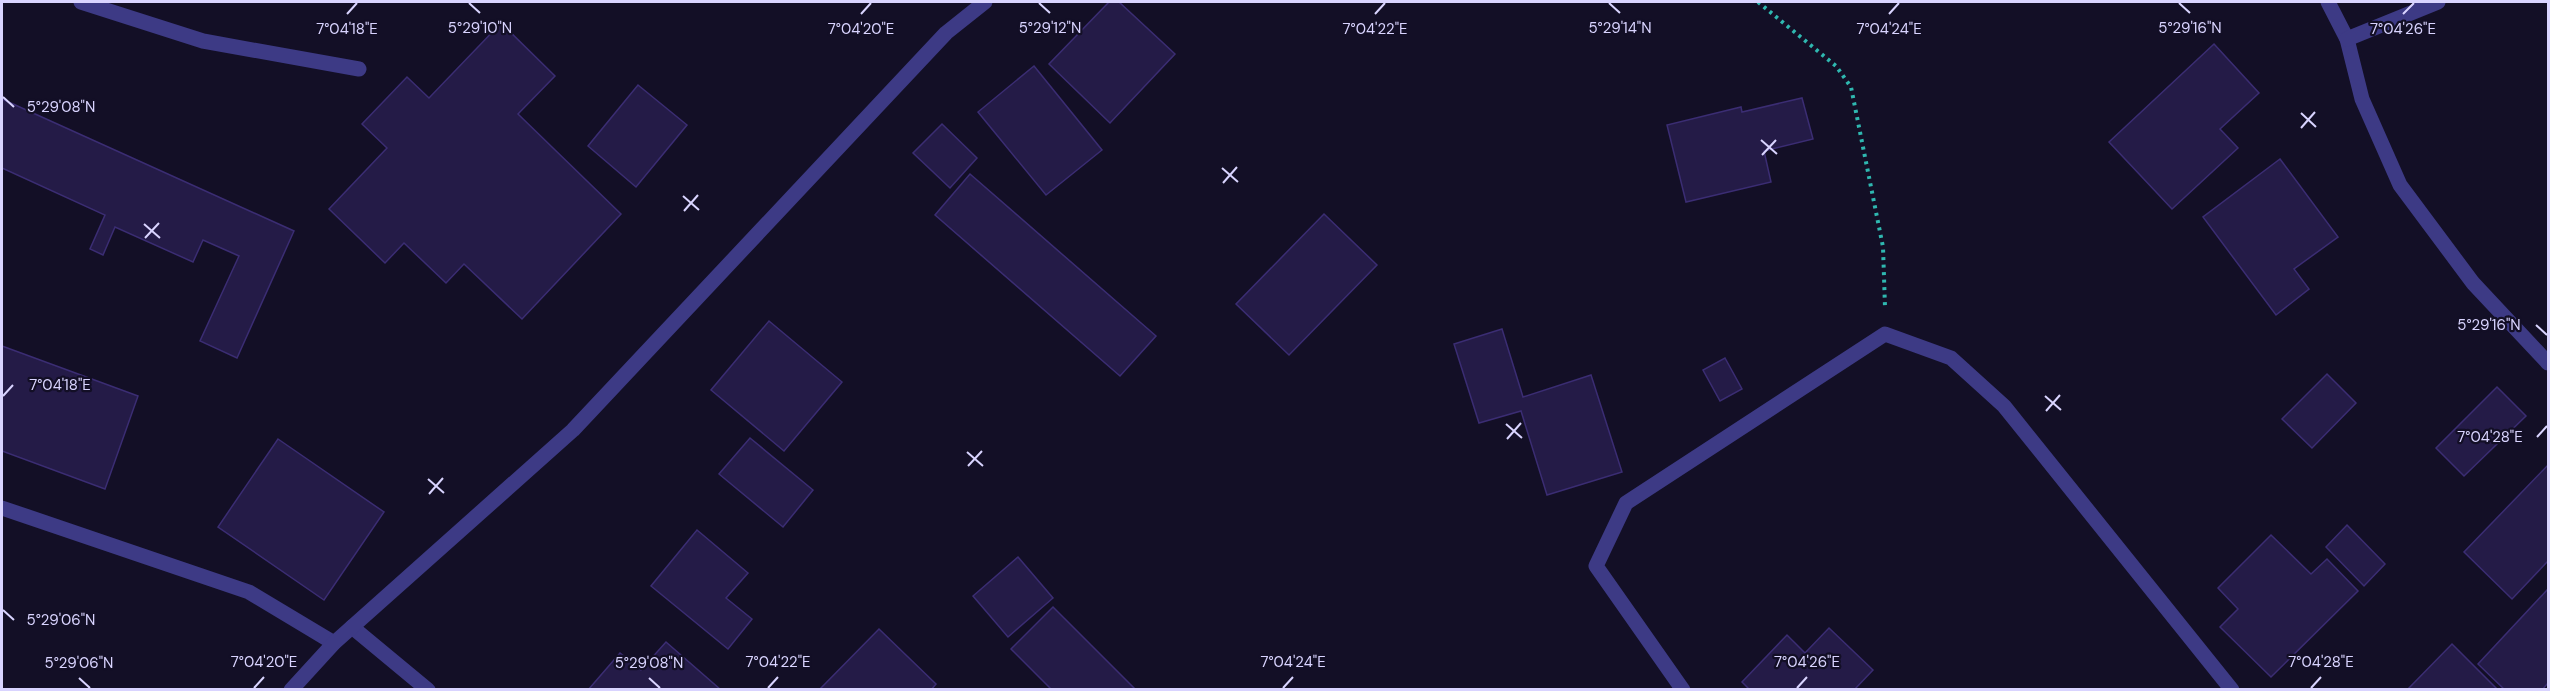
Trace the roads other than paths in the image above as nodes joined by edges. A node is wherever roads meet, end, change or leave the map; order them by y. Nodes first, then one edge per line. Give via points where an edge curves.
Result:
1 (81, 2) edge
2 (985, 2) edge
3 (2328, 2) edge
4 (2438, 2) edge
5 (2347, 39) junction
6 (359, 69) dead end
7 (2548, 363) edge
8 (2, 508) edge
9 (352, 627) junction
10 (334, 643) junction
11 (291, 690) edge
12 (428, 690) edge
13 (1683, 690) edge
14 (2232, 690) edge

1 - 6 street via 203,41
2 - 9 street via 946,33 573,430
3 - 5 street
4 - 5 street
5 - 7 street via 2362,99 2400,184 2474,283
8 - 10 street via 249,592
9 - 10 street
9 - 12 street
10 - 11 street
13 - 14 street via 1596,566 1626,503 1886,334 1950,358 2004,406

